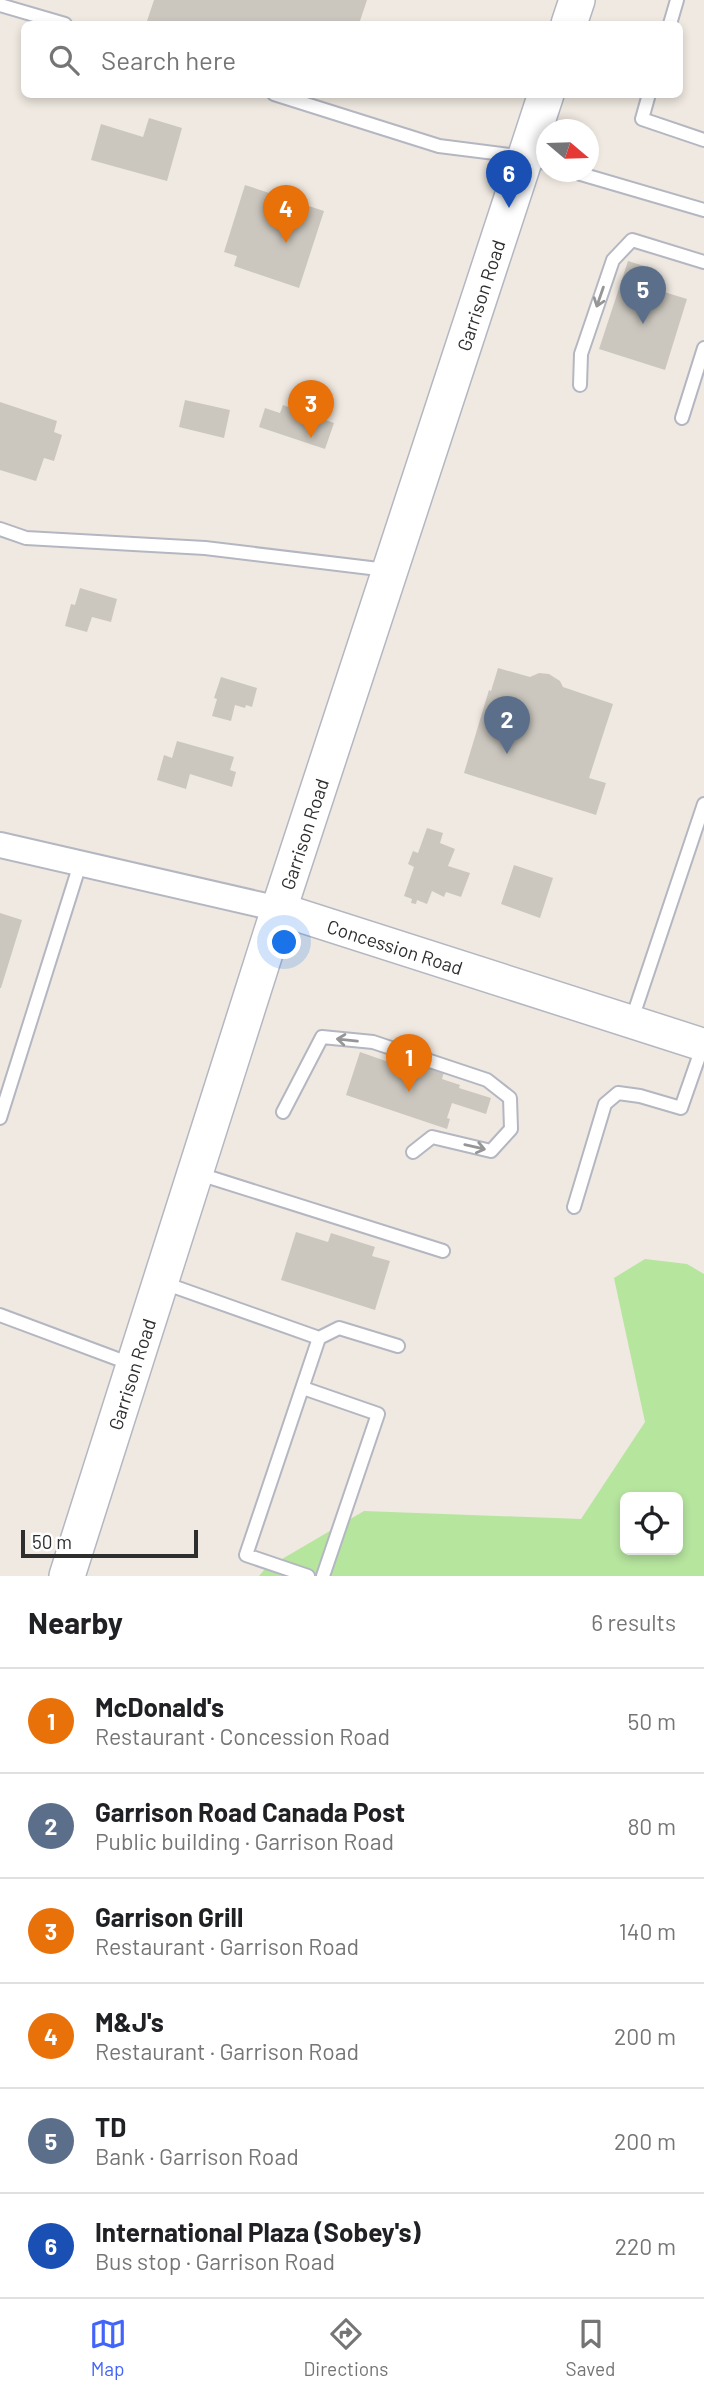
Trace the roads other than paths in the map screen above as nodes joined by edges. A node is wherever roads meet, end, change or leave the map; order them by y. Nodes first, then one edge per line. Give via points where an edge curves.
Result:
1 (577, 0) edge
2 (677, 0) edge
3 (0, 5) edge
4 (55, 21) edge
5 (570, 21) edge
6 (671, 21) edge
7 (287, 98) edge
8 (545, 98) edge
9 (648, 98) edge
10 (542, 119) edge
11 (704, 140) edge
12 (536, 160) edge
13 (599, 179) edge
14 (704, 210) edge
15 (704, 262) edge
16 (704, 348) edge
17 (580, 385) dead end
18 (682, 418) dead end
19 (0, 529) edge
20 (391, 570) junction
21 (704, 804) edge
22 (0, 845) edge
23 (79, 864) junction
24 (279, 909) junction
25 (631, 1022) junction
26 (704, 1045) edge
27 (283, 1112) dead end
28 (0, 1118) edge
29 (413, 1152) dead end
30 (195, 1173) junction
31 (574, 1208) dead end
32 (443, 1251) dead end
33 (161, 1282) junction
34 (0, 1315) edge
35 (319, 1338) junction
36 (398, 1346) dead end
37 (134, 1365) junction
38 (303, 1388) junction
39 (67, 1576) edge
40 (308, 1576) edge
41 (323, 1576) edge

1 - 5 main road
2 - 6 lane
3 - 4 lane
7 - 12 lane via 439,146
8 - 10 main road, Garrison Road
9 - 11 lane via 642,119
12 - 20 main road, Garrison Road
13 - 14 lane
15 -> 17 lane via 632,240 613,260 581,354
16 - 18 lane
19 - 20 lane via 26,538 205,548
20 - 24 main road, Garrison Road
21 - 25 lane
22 - 23 street, Concession Road
23 - 24 street, Concession Road
23 - 28 lane
24 - 25 street, Concession Road
24 - 30 main road, Garrison Road
25 - 26 street, Concession Road
26 - 31 lane via 681,1108 618,1093 606,1104
29 -> 27 lane via 432,1137 491,1150 511,1129 510,1098 487,1080 373,1042 322,1037
30 - 32 lane
30 - 33 main road, Garrison Road
33 - 35 lane
33 - 37 main road, Garrison Road
34 - 37 lane
35 - 36 lane via 339,1328
35 - 38 lane
37 - 39 main road, Garrison Road
38 - 40 lane via 246,1555
38 - 41 lane via 378,1414

